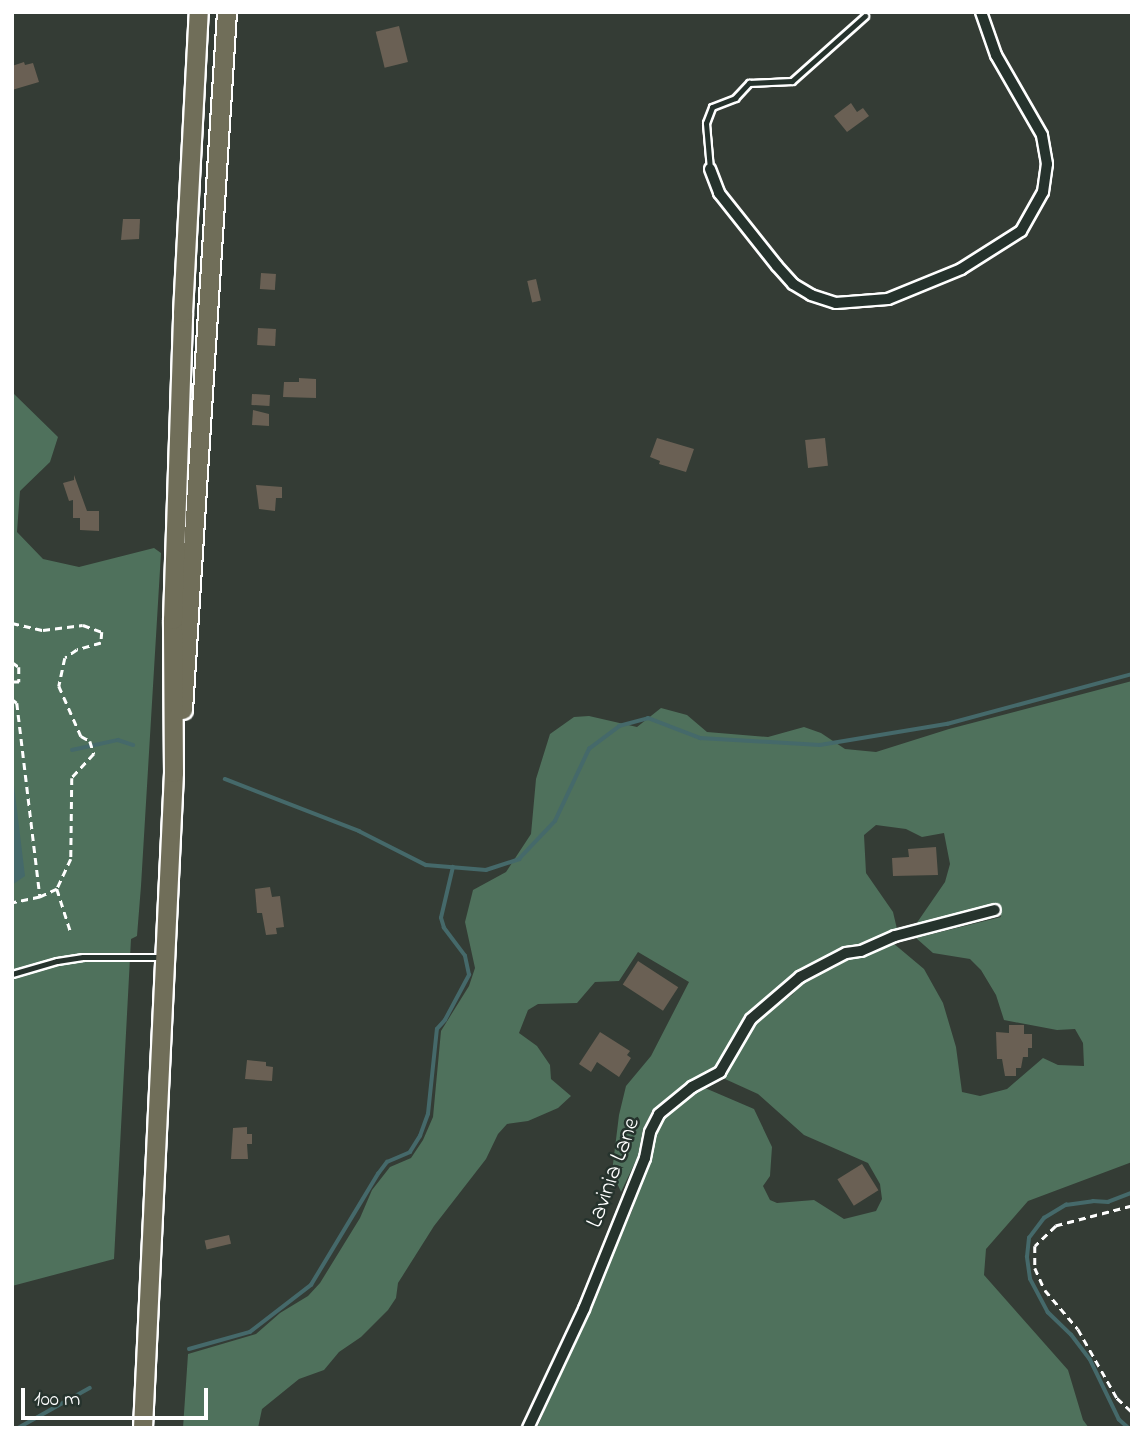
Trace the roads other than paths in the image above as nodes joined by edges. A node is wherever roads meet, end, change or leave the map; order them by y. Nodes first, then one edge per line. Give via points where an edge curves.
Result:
1 (199, 12) edge
2 (226, 12) edge
3 (982, 12) edge
4 (864, 16) dead end
5 (710, 169) joint
6 (174, 773) junction
7 (995, 910) dead end
8 (164, 957) junction
9 (12, 974) edge
10 (143, 1428) edge
11 (528, 1428) edge

1 - 6 highway via 183,313 173,620
2 - 6 highway via 184,704
3 - 5 street via 996,55 1042,135 1047,164 1043,192 1021,231 961,269 888,299 836,303 811,295 777,266 719,193
4 - 5 lane via 792,81 749,83 735,98 712,107 706,123
6 - 8 highway
7 - 11 street, Lavinia Lane via 895,936 846,953 800,977 751,1019 720,1072 692,1087 659,1114 584,1309
8 - 9 lane via 83,957
8 - 10 highway

